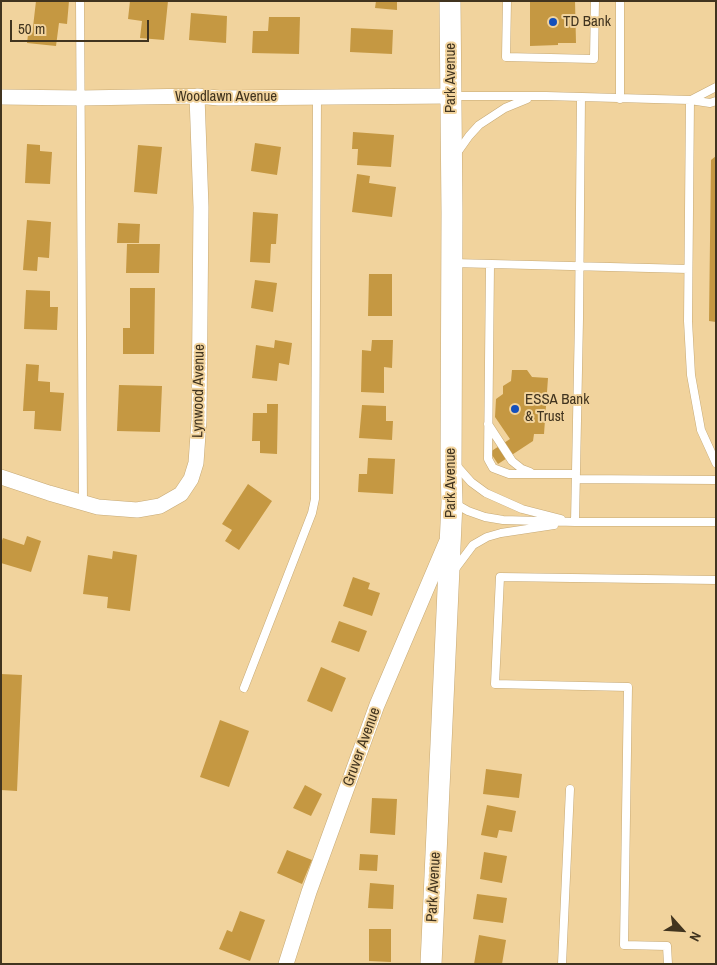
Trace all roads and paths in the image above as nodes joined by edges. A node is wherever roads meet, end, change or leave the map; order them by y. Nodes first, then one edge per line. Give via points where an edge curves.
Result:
1 (80, 1) edge
2 (450, 1) edge
3 (507, 1) edge
4 (595, 1) edge
5 (620, 1) edge
6 (716, 87) edge
7 (197, 96) junction
8 (450, 96) junction
9 (546, 96) junction
10 (1, 97) edge
11 (580, 97) junction
12 (80, 98) junction
13 (317, 98) junction
14 (620, 99) junction
15 (690, 100) junction
16 (716, 101) edge
17 (451, 162) junction
18 (452, 263) junction
19 (490, 265) junction
20 (579, 267) junction
21 (688, 269) junction
22 (488, 424) junction
23 (451, 459) junction
24 (716, 463) edge
25 (536, 474) junction
26 (576, 476) junction
27 (1, 477) edge
28 (716, 480) edge
29 (452, 502) junction
30 (83, 503) junction
31 (575, 522) junction
32 (716, 522) edge
33 (450, 534) junction
34 (449, 579) junction
35 (716, 580) edge
36 (244, 688) dead end
37 (570, 789) dead end
38 (286, 964) edge
39 (431, 964) edge
40 (562, 964) edge
41 (668, 964) edge

1 - 12 lane
2 - 8 main road, Park Avenue
3 - 4 lane via 506,58 594,59
5 - 14 lane
6 - 15 lane
7 - 12 street, Woodlawn Avenue
7 - 13 street, Woodlawn Avenue
7 - 30 street, Lynwood Avenue via 201,208 196,463 191,480 181,494 160,506 137,510
8 - 9 lane
8 - 13 street, Woodlawn Avenue
8 - 17 main road, Park Avenue
9 - 11 lane
9 - 17 lane via 519,101 485,121 469,136
10 - 12 street, Woodlawn Avenue
11 - 14 lane
11 - 20 lane
12 - 30 lane
13 - 36 lane via 315,499
14 - 15 lane
15 - 16 lane
15 - 21 lane
17 - 18 main road, Park Avenue
18 - 19 lane
18 - 23 main road, Park Avenue
19 - 20 lane
19 - 22 lane
20 - 21 lane
20 - 26 lane
21 - 24 lane via 691,375 701,430
22 - 25 lane via 512,461
22 - 25 lane via 487,454 494,468 509,474
23 - 29 main road, Park Avenue
23 - 31 lane via 471,482 486,493 522,509
25 - 26 lane
26 - 28 lane
26 - 31 lane
27 - 30 street, Lynwood Avenue
29 - 31 lane via 468,511 503,520
29 - 33 main road, Park Avenue
31 - 32 lane
31 - 34 lane via 487,537 473,545
33 - 34 main road, Park Avenue
33 - 38 street, Gruver Avenue via 377,705
34 - 39 main road, Park Avenue
35 - 41 lane via 500,578 495,684 628,687 624,945 667,946
37 - 40 lane

